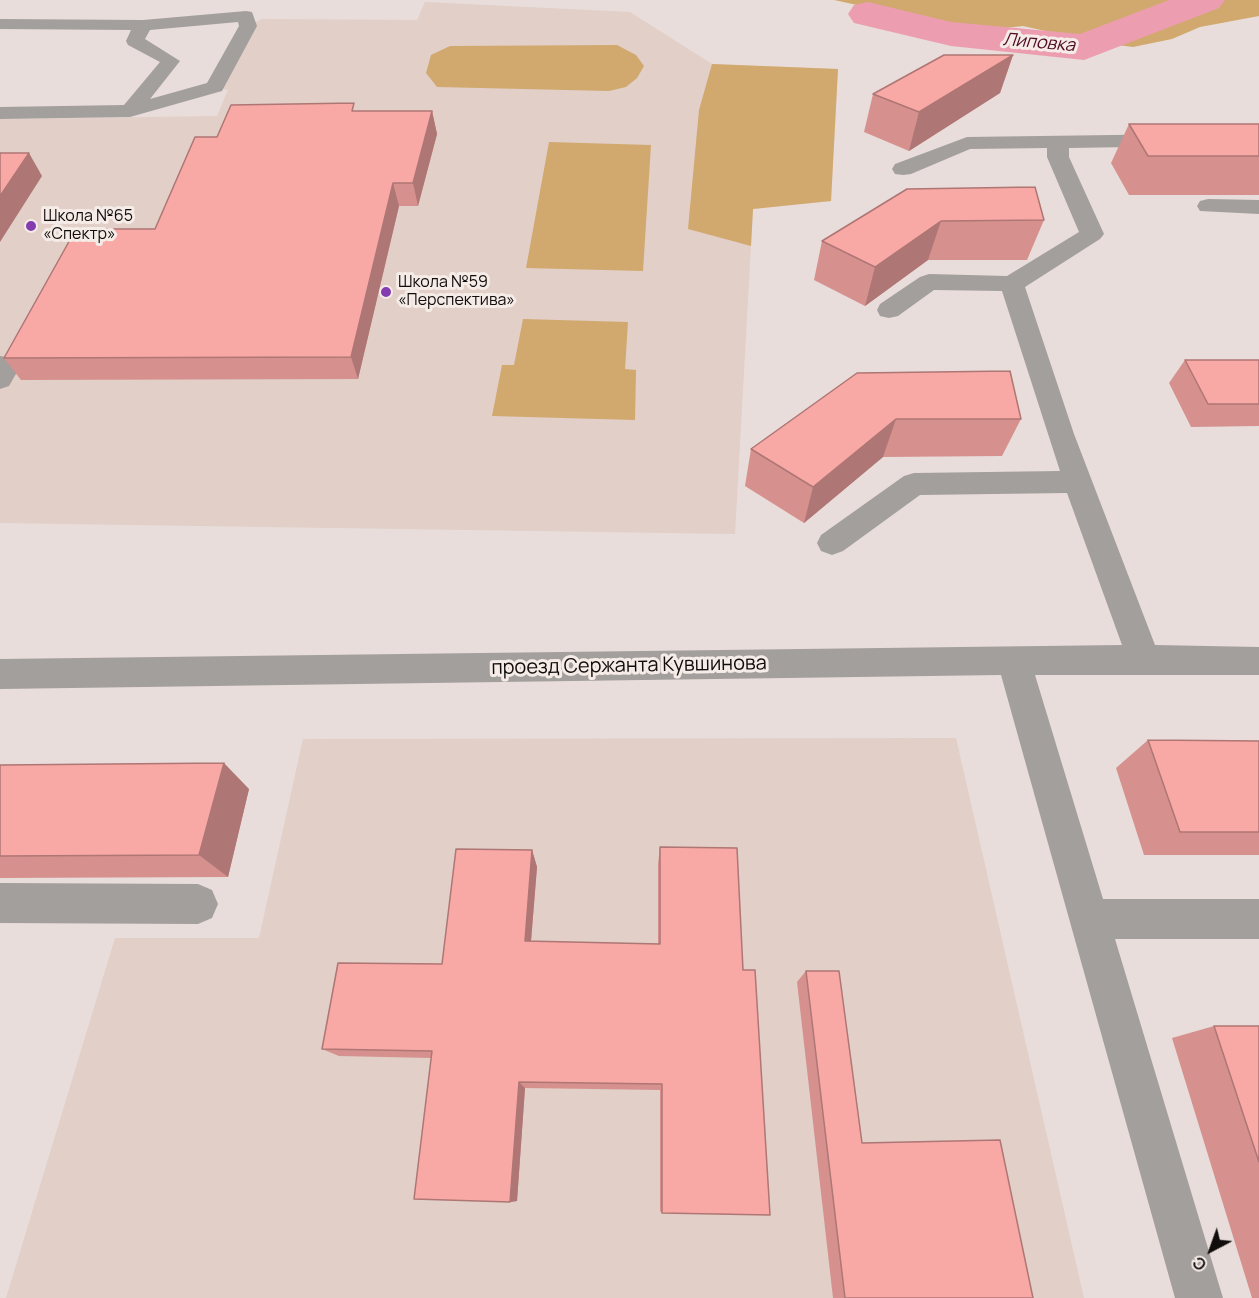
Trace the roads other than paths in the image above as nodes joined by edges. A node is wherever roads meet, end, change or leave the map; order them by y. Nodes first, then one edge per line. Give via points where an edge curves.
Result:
1 (0, 24) edge
2 (143, 25) junction
3 (130, 111) junction
4 (0, 113) edge
5 (1259, 139) edge
6 (1058, 142) junction
7 (903, 169) dead end
8 (1208, 206) dead end
9 (1259, 207) edge
10 (1012, 284) junction
11 (889, 310) dead end
12 (0, 364) edge
13 (0, 380) edge
14 (1078, 482) junction
15 (832, 543) dead end
16 (1144, 659) junction
17 (1014, 661) junction
18 (1259, 661) edge
19 (0, 674) edge
20 (0, 903) edge
21 (198, 904) edge
22 (1089, 919) junction
23 (1259, 919) edge
24 (1199, 1298) edge

1 - 2 street
2 - 3 street via 135,42 171,61
2 - 3 street via 246,16 248,26 215,87
3 - 4 street
5 - 6 street
6 - 7 street via 967,143
6 - 10 street via 1058,157 1092,234
8 - 9 street
10 - 11 street via 929,282
10 - 14 street
12 - 13 street via 9,365
14 - 15 street via 914,484
14 - 16 street
16 - 17 street, проезд Сержанта Кувшинова
16 - 18 street, проезд Сержанта Кувшинова
17 - 19 street, проезд Сержанта Кувшинова
17 - 22 street
20 - 21 street
22 - 23 street
22 - 24 street

